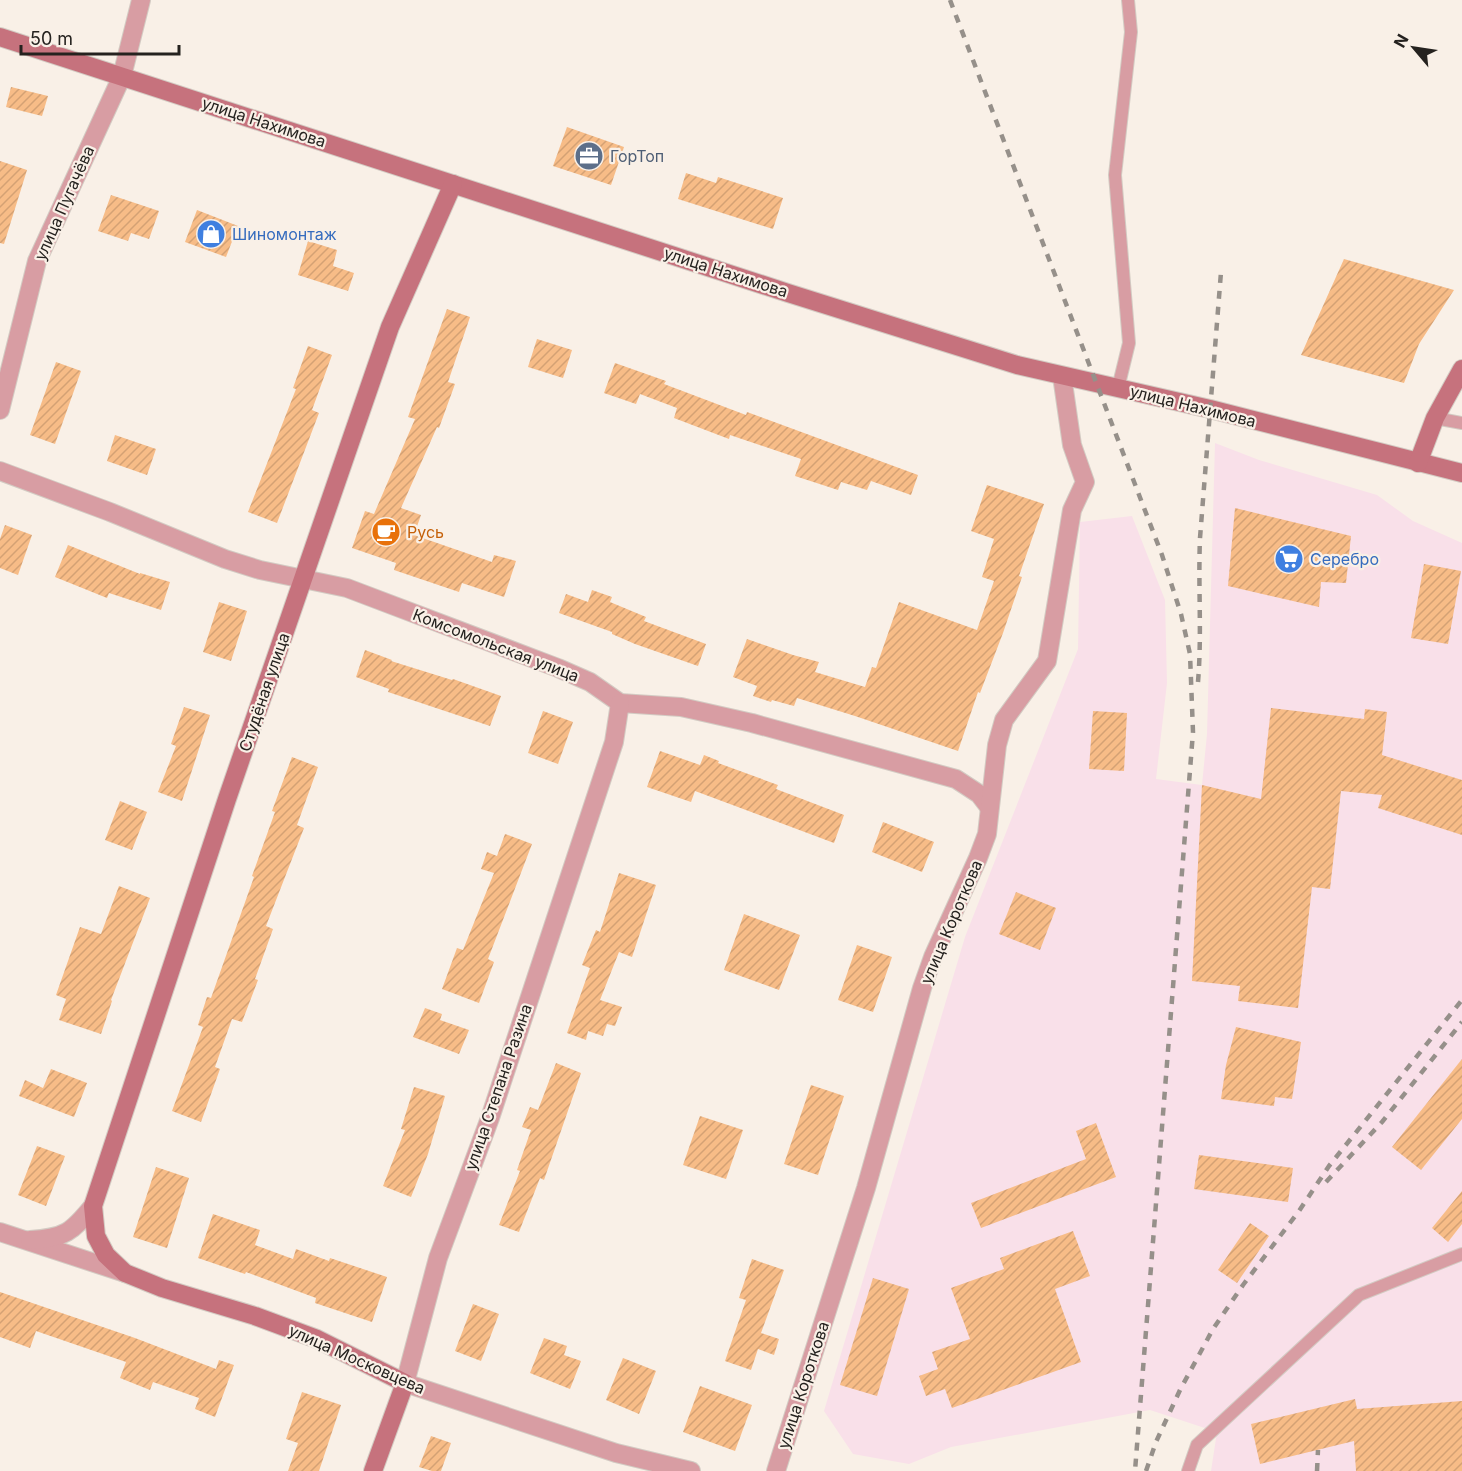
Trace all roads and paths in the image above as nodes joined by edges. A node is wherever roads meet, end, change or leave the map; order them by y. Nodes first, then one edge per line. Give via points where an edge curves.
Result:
1 (141, 0) edge
2 (1128, 0) edge
3 (0, 37) edge
4 (122, 76) junction
5 (453, 184) junction
6 (1462, 369) edge
7 (1062, 376) junction
8 (1118, 388) junction
9 (0, 410) edge
10 (1435, 418) junction
11 (1462, 423) edge
12 (1418, 463) junction
13 (0, 471) edge
14 (1462, 473) edge
15 (303, 579) junction
16 (620, 703) junction
17 (989, 807) junction
18 (93, 1206) junction
19 (0, 1232) edge
20 (26, 1241) junction
21 (1462, 1254) edge
22 (125, 1273) junction
23 (405, 1383) junction
24 (373, 1471) edge
25 (691, 1471) edge
26 (776, 1471) edge
27 (1188, 1471) edge

1 - 4 street, улица Пугачёва
2 - 8 lane via 1131,32 1115,176 1129,343
3 - 4 street, улица Нахимова
4 - 5 street, улица Нахимова
4 - 9 street, улица Пугачёва via 37,261
5 - 7 street, улица Нахимова via 948,344
5 - 15 street, Студёная улица via 390,327
6 - 10 street
7 - 8 street, улица Нахимова
7 - 17 street, улица Короткова via 1072,445 1085,482 1072,510 1047,661 1004,720
8 - 12 street, улица Нахимова
10 - 11 lane
10 - 12 street
12 - 14 street, улица Нахимова
13 - 15 street, Комсомольская улица via 225,559
15 - 16 street, Комсомольская улица via 347,588 558,668 590,682
15 - 18 street, Студёная улица
16 - 17 street via 681,707 752,723 956,779 979,794
16 - 23 street, улица Степана Разина via 610,753 493,1107 438,1258
17 - 26 street, улица Короткова via 987,834 922,988 866,1188
18 - 20 street, улица Московцева via 77,1226 64,1234
18 - 22 street via 96,1236 106,1256
19 - 20 street, улица Московцева
20 - 22 street, улица Московцева
21 - 27 lane via 1359,1294 1197,1445
22 - 23 street, улица Московцева via 317,1339
23 - 24 street, улица Степана Разина
23 - 25 street, улица Московцева via 616,1453

